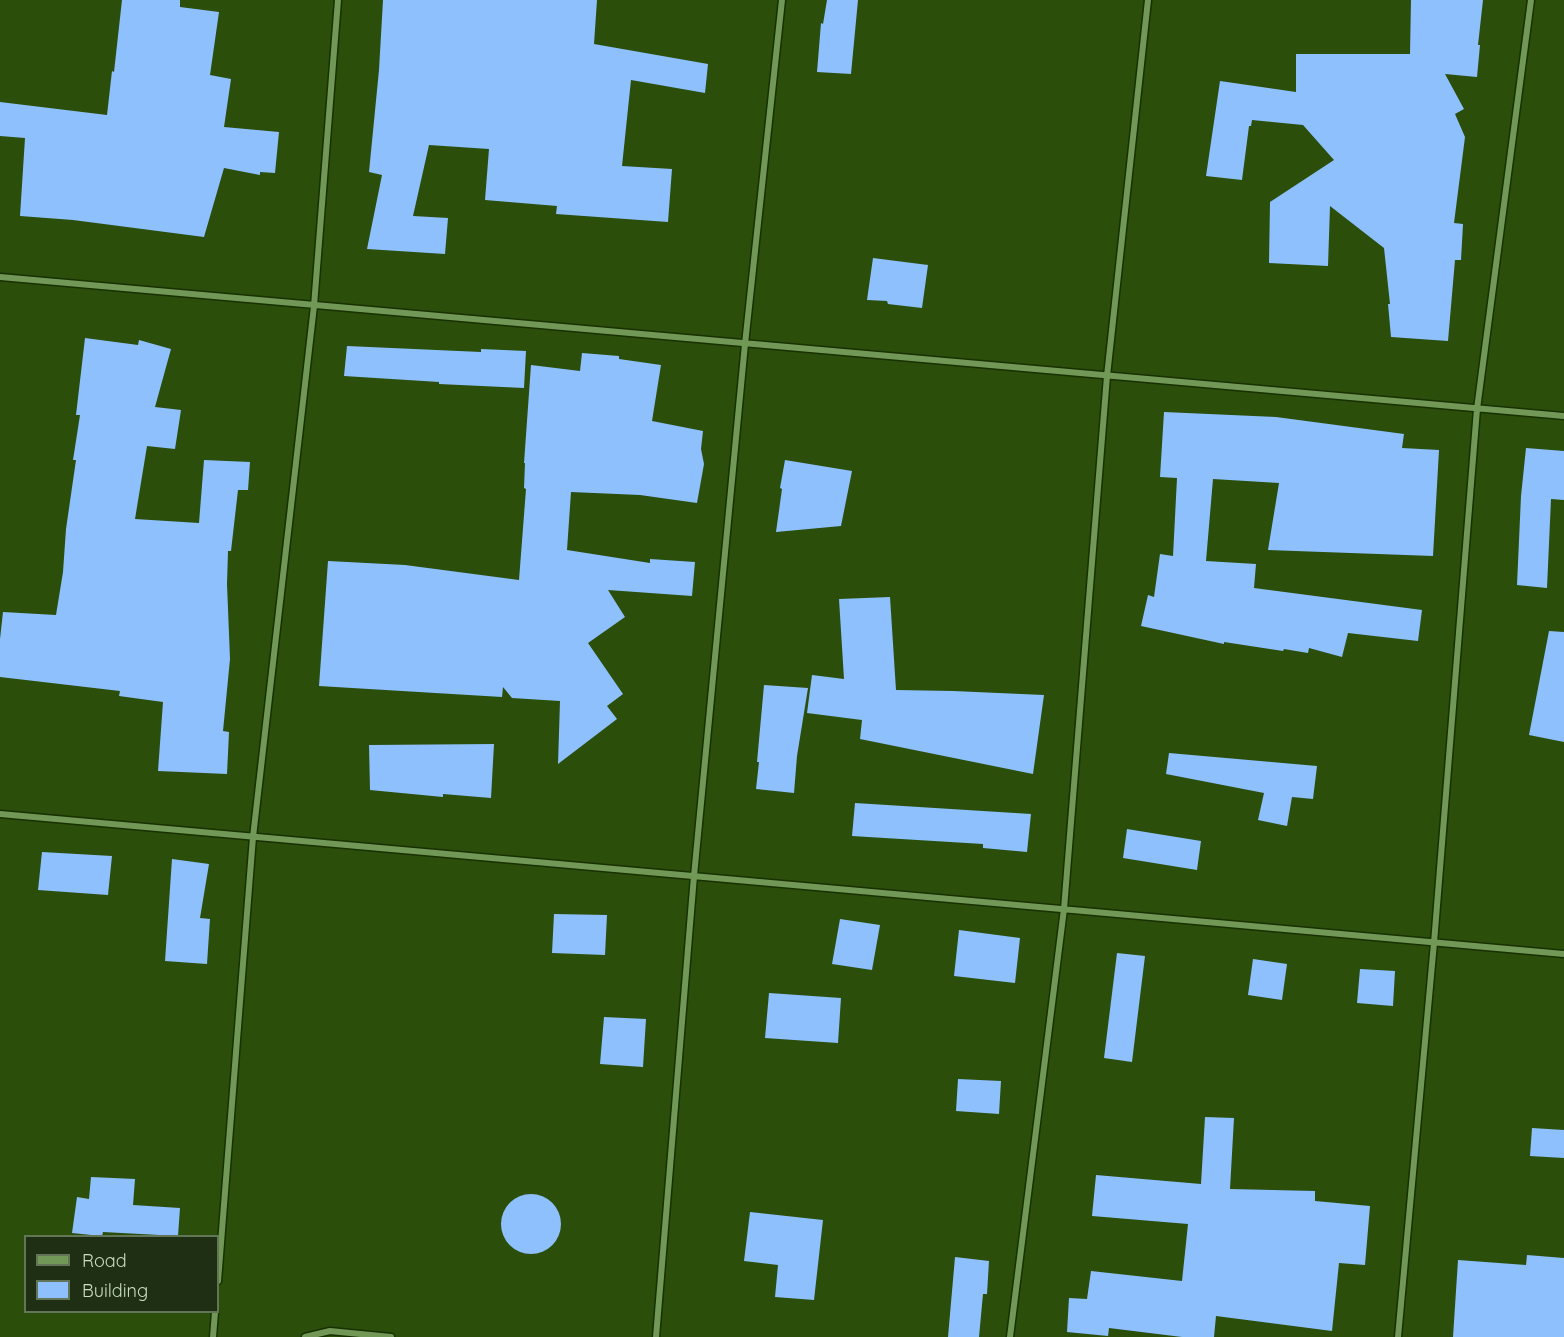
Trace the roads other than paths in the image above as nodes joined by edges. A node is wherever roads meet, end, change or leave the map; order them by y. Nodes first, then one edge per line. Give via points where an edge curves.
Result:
1 (338, 0) edge
2 (782, 0) edge
3 (1148, 0) edge
4 (1531, 0) edge
5 (0, 277) edge
6 (314, 306) junction
7 (745, 344) junction
8 (1107, 376) junction
9 (1477, 409) junction
10 (1564, 416) edge
11 (0, 814) edge
12 (253, 837) junction
13 (694, 876) junction
14 (1064, 909) junction
15 (1434, 943) junction
16 (1564, 954) edge
17 (219, 1268) edge
18 (215, 1313) edge
19 (213, 1337) edge
20 (305, 1337) edge
21 (391, 1337) edge
22 (656, 1337) edge
23 (1010, 1337) edge
24 (1398, 1337) edge

1 - 6 street
2 - 7 street
3 - 8 street
4 - 9 street
5 - 6 street
6 - 7 street
6 - 12 street
7 - 8 street
7 - 13 street
8 - 9 street
8 - 14 street
9 - 10 street
9 - 15 street
11 - 12 street
12 - 13 street
12 - 17 street
13 - 14 street
13 - 22 street
14 - 15 street
14 - 23 street
15 - 16 street
15 - 24 street
18 - 19 street
20 - 21 street via 330,1331

